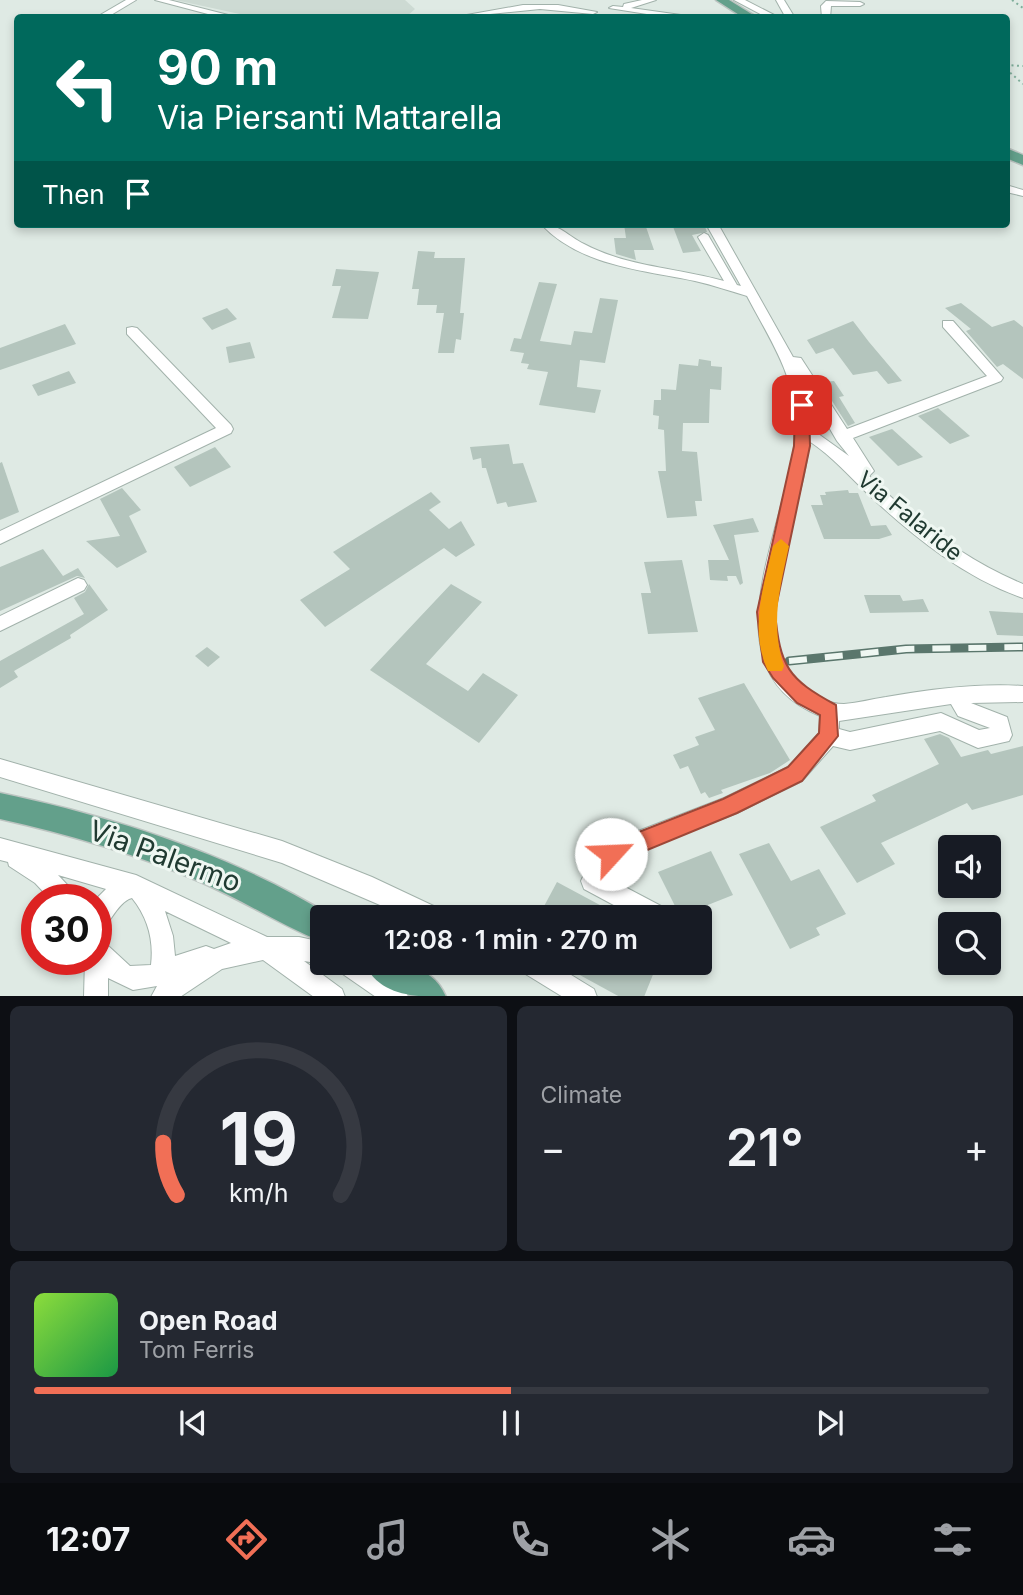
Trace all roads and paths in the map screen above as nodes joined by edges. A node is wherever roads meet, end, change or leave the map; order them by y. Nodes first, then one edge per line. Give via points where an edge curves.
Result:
1 (132, 0) edge
2 (159, 0) edge
3 (652, 0) edge
4 (721, 0) edge
5 (738, 0) edge
6 (1012, 0) edge
7 (860, 4) dead end
8 (613, 8) junction
9 (1023, 8) edge
10 (593, 12) junction
11 (106, 14) edge
12 (219, 14) edge
13 (476, 14) edge
14 (589, 14) edge
15 (664, 14) edge
16 (745, 14) edge
17 (768, 14) edge
18 (826, 14) edge
19 (552, 228) edge
20 (726, 228) edge
21 (708, 230) edge
22 (732, 257) junction
23 (731, 287) junction
24 (752, 294) junction
25 (948, 324) dead end
26 (132, 331) dead end
27 (782, 349) junction
28 (804, 431) junction
29 (842, 437) junction
30 (882, 497) junction
31 (0, 538) edge
32 (78, 585) dead end
33 (1023, 591) edge
34 (0, 624) edge
35 (1023, 694) edge
36 (956, 695) junction
37 (830, 711) junction
38 (829, 736) junction
39 (0, 768) edge
40 (0, 806) edge
41 (1, 849) edge
42 (51, 884) edge
43 (136, 886) junction
44 (112, 895) edge
45 (406, 905) edge
46 (636, 905) edge
47 (310, 920) edge
48 (268, 949) junction
49 (233, 951) junction
50 (310, 952) edge
51 (112, 968) edge
52 (161, 972) junction
53 (96, 975) edge
54 (365, 975) edge
55 (399, 975) edge
56 (541, 975) edge
57 (548, 975) edge
58 (96, 996) edge
59 (151, 996) edge
60 (162, 996) edge
61 (334, 996) edge
62 (397, 996) edge
63 (431, 996) edge
64 (566, 996) edge
65 (586, 996) edge

1 - 11 street
2 - 12 street
3 - 8 street
4 - 16 main road
5 - 17 street
6 - 9 path
7 - 18 street via 829,4
8 - 10 street
8 - 15 street
10 - 13 street via 515,7
10 - 14 street
19 - 23 street via 611,261
20 - 22 street via 743,255
21 - 22 street
21 - 23 street
22 - 24 street
23 - 24 street
24 - 27 street
25 - 29 street via 996,378
26 - 31 street via 226,429
27 - 28 street via 798,384
27 - 29 street via 800,365
28 - 30 street, Via Falaride via 826,442
28 - 37 street via 766,612 769,649 786,681
29 - 30 street
30 - 33 street, Via Falaride via 962,559
32 - 34 street
35 - 36 street
36 - 37 street
36 - 38 street via 965,710 1000,723 1002,735 978,739 941,722 850,741
37 - 38 street
38 - 46 street via 795,774 611,854 592,881
39 - 45 street via 282,852
40 - 47 main road, Via Palermo via 60,818 169,853 253,888
41 - 42 street
41 - 43 street
43 - 44 street
43 - 48 street
43 - 52 street via 151,903 162,929
48 - 49 street
48 - 50 street
48 - 61 street
49 - 52 street
49 - 60 street via 200,967
51 - 52 street via 128,979 148,980
52 - 59 street
53 - 58 street
54 - 62 street
55 - 63 main road
56 - 64 street
57 - 65 street

